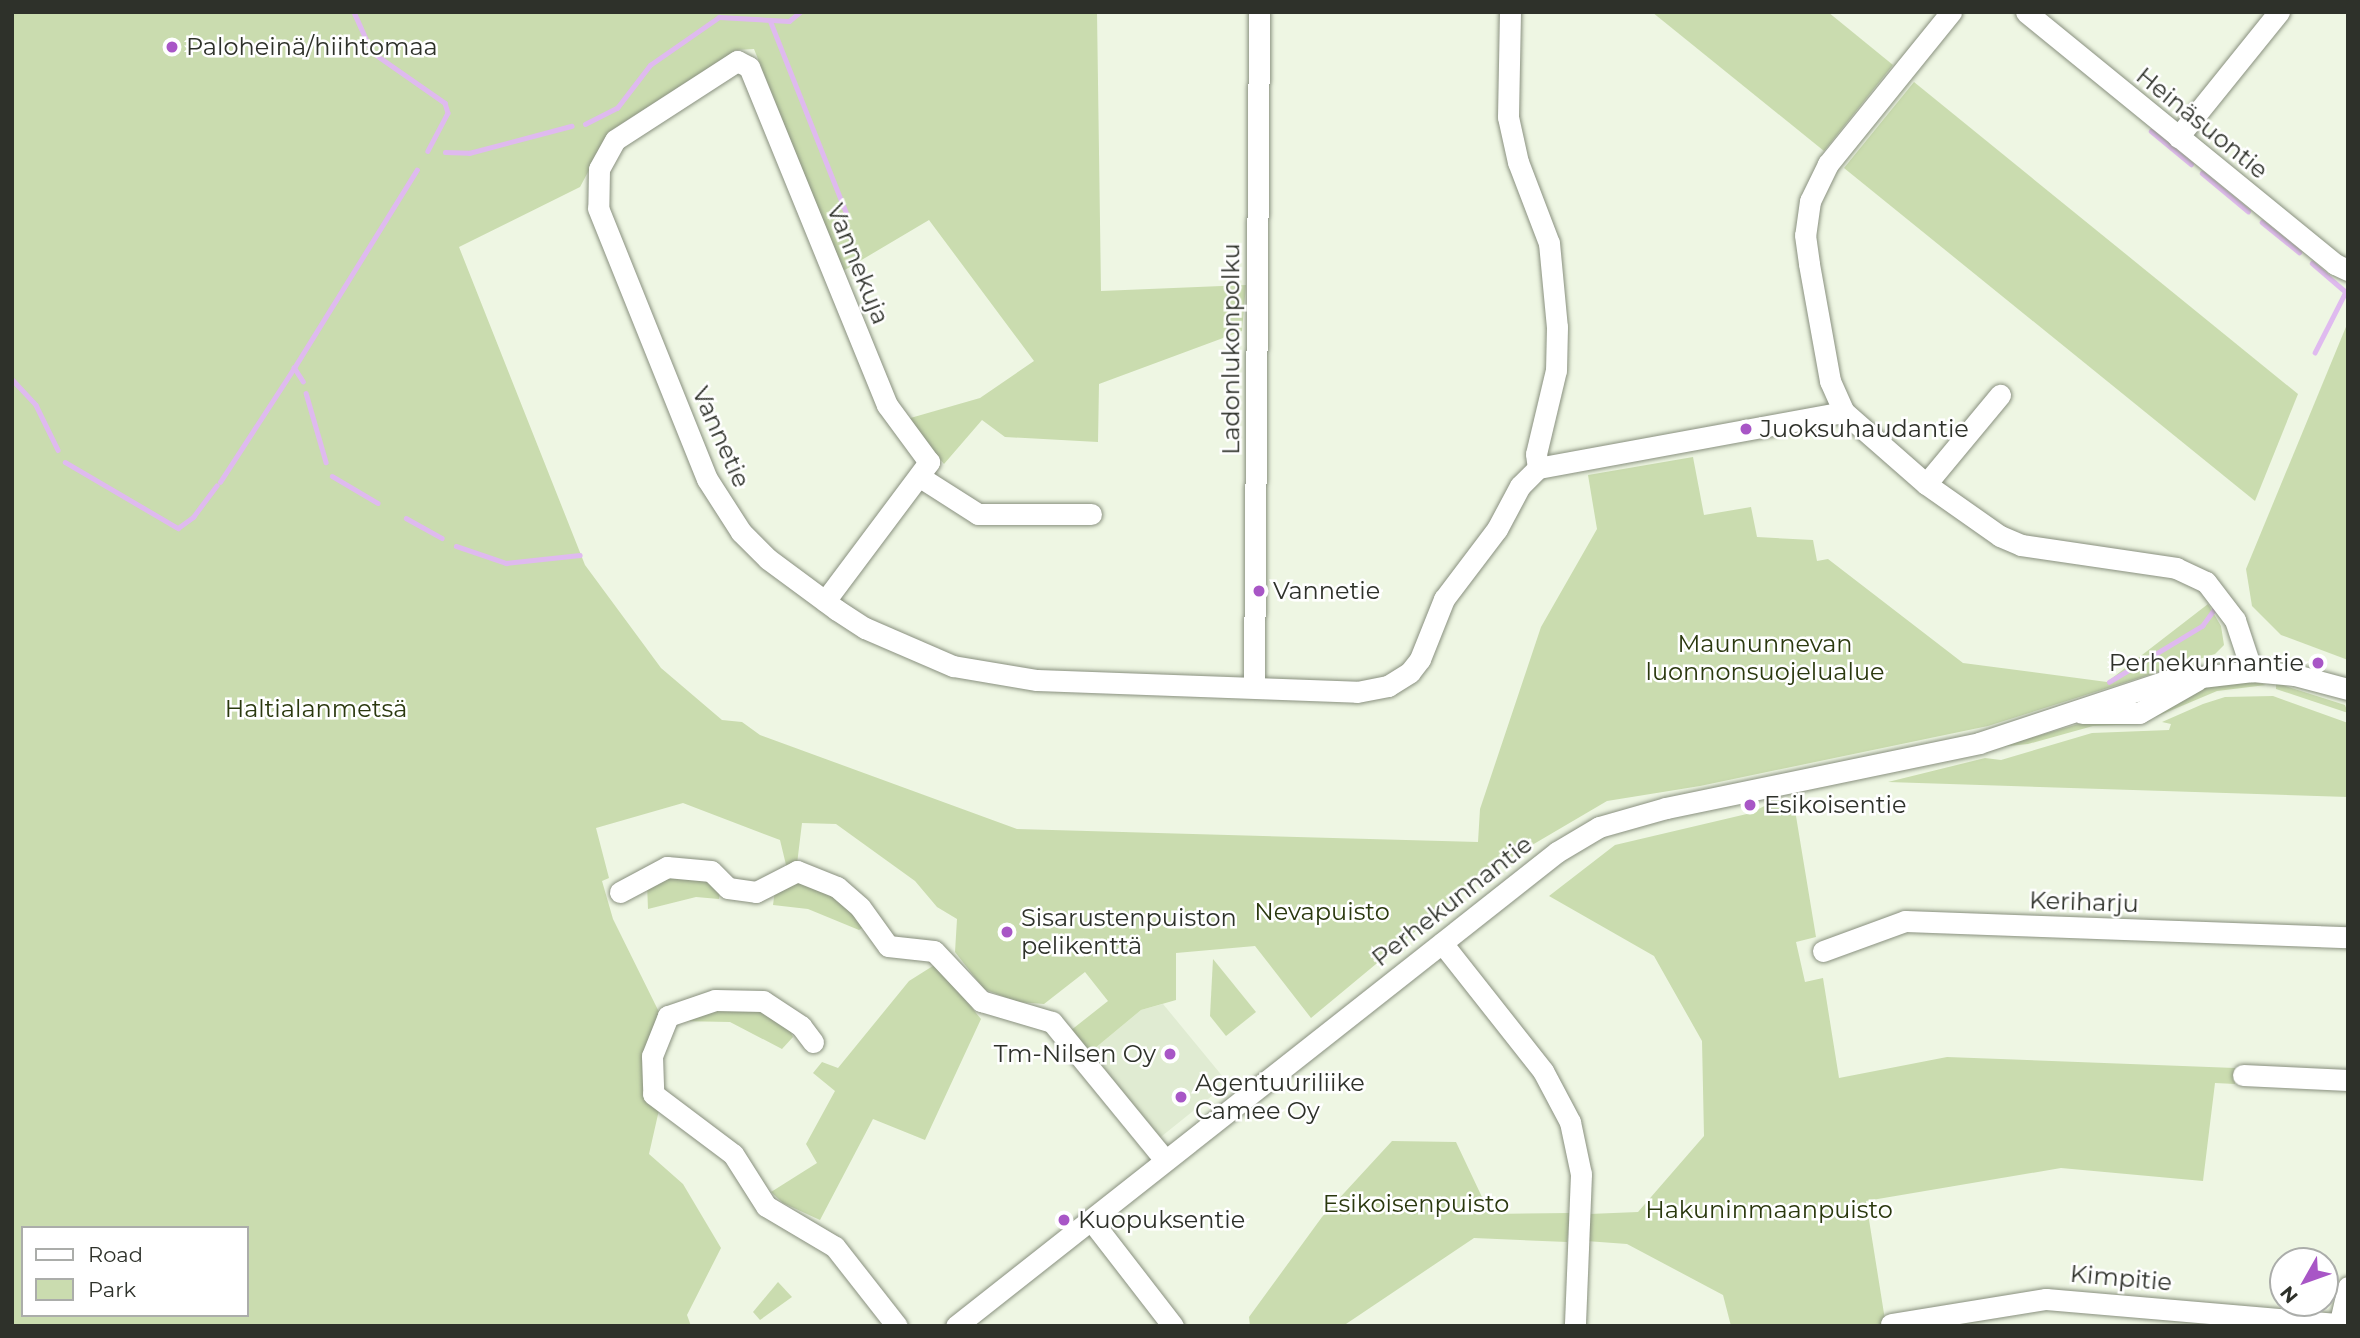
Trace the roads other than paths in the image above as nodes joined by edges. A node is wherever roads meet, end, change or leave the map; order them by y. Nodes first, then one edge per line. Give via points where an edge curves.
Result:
1 (1259, 12) edge
2 (1510, 12) edge
3 (1951, 12) edge
4 (2026, 12) edge
5 (2279, 12) edge
6 (743, 61) joint
7 (2178, 137) junction
8 (2348, 270) edge
9 (2000, 395) dead end
10 (1844, 412) junction
11 (1538, 468) junction
12 (920, 477) junction
13 (1926, 484) junction
14 (1091, 514) dead end
15 (825, 600) junction
16 (2252, 671) junction
17 (1254, 686) junction
18 (2344, 691) edge
19 (620, 892) dead end
20 (2348, 937) edge
21 (1442, 943) junction
22 (1823, 951) dead end
23 (813, 1042) dead end
24 (2243, 1075) dead end
25 (2348, 1080) edge
26 (1165, 1160) junction
27 (1091, 1220) junction
28 (2348, 1287) edge
29 (1891, 1324) edge
30 (2342, 1325) edge
31 (897, 1326) edge
32 (956, 1326) edge
33 (1173, 1326) edge
34 (1575, 1326) edge

1 - 17 street, Ladonlukonpolku
2 - 11 street via 1508,117 1518,162 1549,243 1557,327 1556,370 1536,454
3 - 10 street via 1828,164 1810,201 1805,235 1809,264 1830,381
4 - 7 street, Heinäsuontie
5 - 7 street
6 - 12 street, Vannekuja via 887,405 929,463
6 - 15 street, Vannetie via 732,62 624,131 599,169 597,208 707,480 755,548
7 - 8 street, Heinäsuontie
9 - 13 street
10 - 11 street
10 - 13 street
11 - 17 street, Vannetie via 1520,486 1497,528 1444,599 1428,646 1410,672 1388,686 1357,692
12 - 14 street via 978,514
12 - 15 street
13 - 16 street via 1978,524 2010,541 2176,568 2196,576 2215,589 2228,606
15 - 17 street, Vannetie via 884,638 983,673 1037,680
16 - 18 street, Perhekunnantie via 2295,675
16 - 21 street, Perhekunnantie via 2167,681 1979,743 1614,821 1557,852
19 - 26 street via 667,867 711,871 728,888 755,892 797,871 837,887 860,907 888,946 934,951 981,1001 1052,1022
20 - 22 street, Keriharju via 1905,921
21 - 26 street, Perhekunnantie
21 - 34 street via 1543,1071 1570,1122 1581,1174
23 - 31 street via 801,1026 763,1001 715,1000 668,1016 652,1056 653,1094 733,1154 766,1206 835,1247
24 - 25 street
26 - 27 street, Perhekunnantie
27 - 32 street, Perhekunnantie
27 - 33 street
28 - 30 street
29 - 30 street, Kimpitie via 2046,1299

